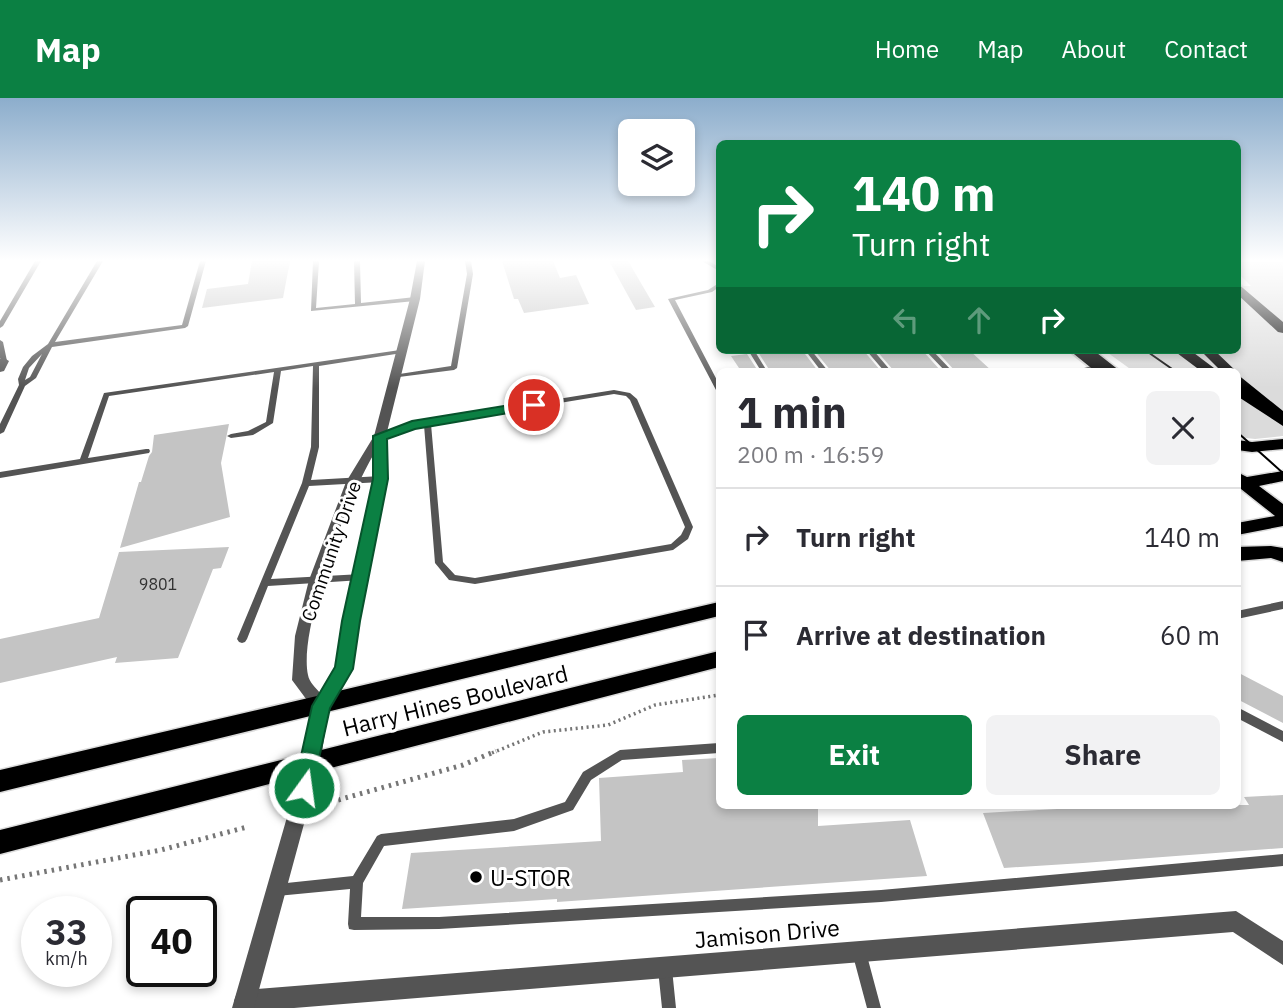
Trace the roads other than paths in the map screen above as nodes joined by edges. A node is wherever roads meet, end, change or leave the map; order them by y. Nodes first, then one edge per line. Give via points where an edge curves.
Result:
1 (75, 303) edge
2 (191, 303) edge
3 (313, 303) edge
4 (373, 303) edge
5 (414, 303) edge
6 (465, 303) edge
7 (673, 303) edge
8 (1255, 303) edge
9 (358, 305) joint
10 (4, 314) edge
11 (0, 326) edge
12 (1283, 329) edge
13 (0, 342) edge
14 (50, 345) junction
15 (400, 352) junction
16 (811, 354) edge
17 (873, 354) edge
18 (932, 354) edge
19 (1083, 354) edge
20 (1186, 354) edge
21 (1210, 354) edge
22 (316, 364) junction
23 (1101, 364) edge
24 (2, 365) edge
25 (823, 368) edge
26 (885, 368) edge
27 (946, 368) edge
28 (1207, 368) edge
29 (1226, 368) edge
30 (278, 369) junction
31 (393, 377) junction
32 (1241, 382) edge
33 (716, 384) edge
34 (1241, 392) edge
35 (1283, 420) edge
36 (427, 422) junction
37 (0, 432) edge
38 (231, 436) dead end
39 (380, 436) junction
40 (1283, 444) edge
41 (1241, 445) edge
42 (145, 451) dead end
43 (83, 461) junction
44 (0, 475) edge
45 (1283, 476) edge
46 (381, 479) junction
47 (352, 481) junction
48 (1241, 481) edge
49 (306, 482) junction
50 (1241, 482) edge
51 (1283, 513) edge
52 (1283, 520) edge
53 (1241, 528) edge
54 (1241, 554) edge
55 (1283, 555) edge
56 (362, 577) junction
57 (316, 580) junction
58 (265, 583) junction
59 (1283, 606) edge
60 (716, 610) edge
61 (1241, 614) edge
62 (242, 639) dead end
63 (716, 660) edge
64 (321, 706) junction
65 (1241, 714) edge
66 (1283, 737) edge
67 (716, 748) edge
68 (311, 765) junction
69 (0, 780) edge
70 (0, 842) edge
71 (1283, 860) edge
72 (357, 882) junction
73 (275, 890) junction
74 (859, 952) junction
75 (1283, 954) edge
76 (665, 967) junction
77 (244, 1004) edge
78 (668, 1008) edge
79 (874, 1008) edge

1 - 14 lane
2 - 14 lane via 185,326
3 - 9 lane via 313,310
4 - 9 lane
5 - 15 street, Community Drive
6 - 31 lane via 454,368
7 - 33 lane
8 - 12 highway
10 - 11 lane
13 - 24 lane
14 - 37 lane via 33,378 22,385
15 - 22 lane
15 - 31 street, Community Drive
16 - 25 lane
17 - 26 lane
18 - 27 lane
19 - 23 highway
20 - 28 highway
21 - 29 main road
22 - 30 lane
22 - 49 lane via 315,447
30 - 38 lane via 269,423
30 - 43 lane via 106,394
31 - 39 street, Community Drive
32 - 35 main road
34 - 35 highway
36 - 36 lane via 628,394 689,527 685,537 673,547 475,581 452,578 439,563
36 - 39 lane
39 - 46 street, Community Drive
39 - 47 street, Community Drive
40 - 41 main road
42 - 43 lane
43 - 44 lane
45 - 48 main road
46 - 47 lane
46 - 56 street, Community Drive
47 - 49 lane
47 - 57 street, Community Drive
49 - 58 lane
50 - 51 main road
52 - 53 main road
54 - 55 main road
56 - 57 lane
56 - 64 street, Community Drive via 344,669
57 - 58 lane
57 - 64 street, Community Drive via 299,672 300,680
58 - 62 lane
59 - 61 lane
60 - 64 main road, Harry Hines Boulevard
63 - 68 main road, Harry Hines Boulevard
64 - 68 street, Community Drive
64 - 69 main road, Harry Hines Boulevard
65 - 66 lane
67 - 72 lane via 621,755 587,776 569,806 514,825 381,840
68 - 70 main road, Harry Hines Boulevard
68 - 73 street, Community Drive
71 - 72 lane via 881,896 439,923 354,924
72 - 73 lane
73 - 77 street, Community Drive
74 - 75 street, Jamison Drive via 1236,921
74 - 76 street, Jamison Drive
74 - 79 lane
76 - 77 street, Jamison Drive
76 - 78 lane

